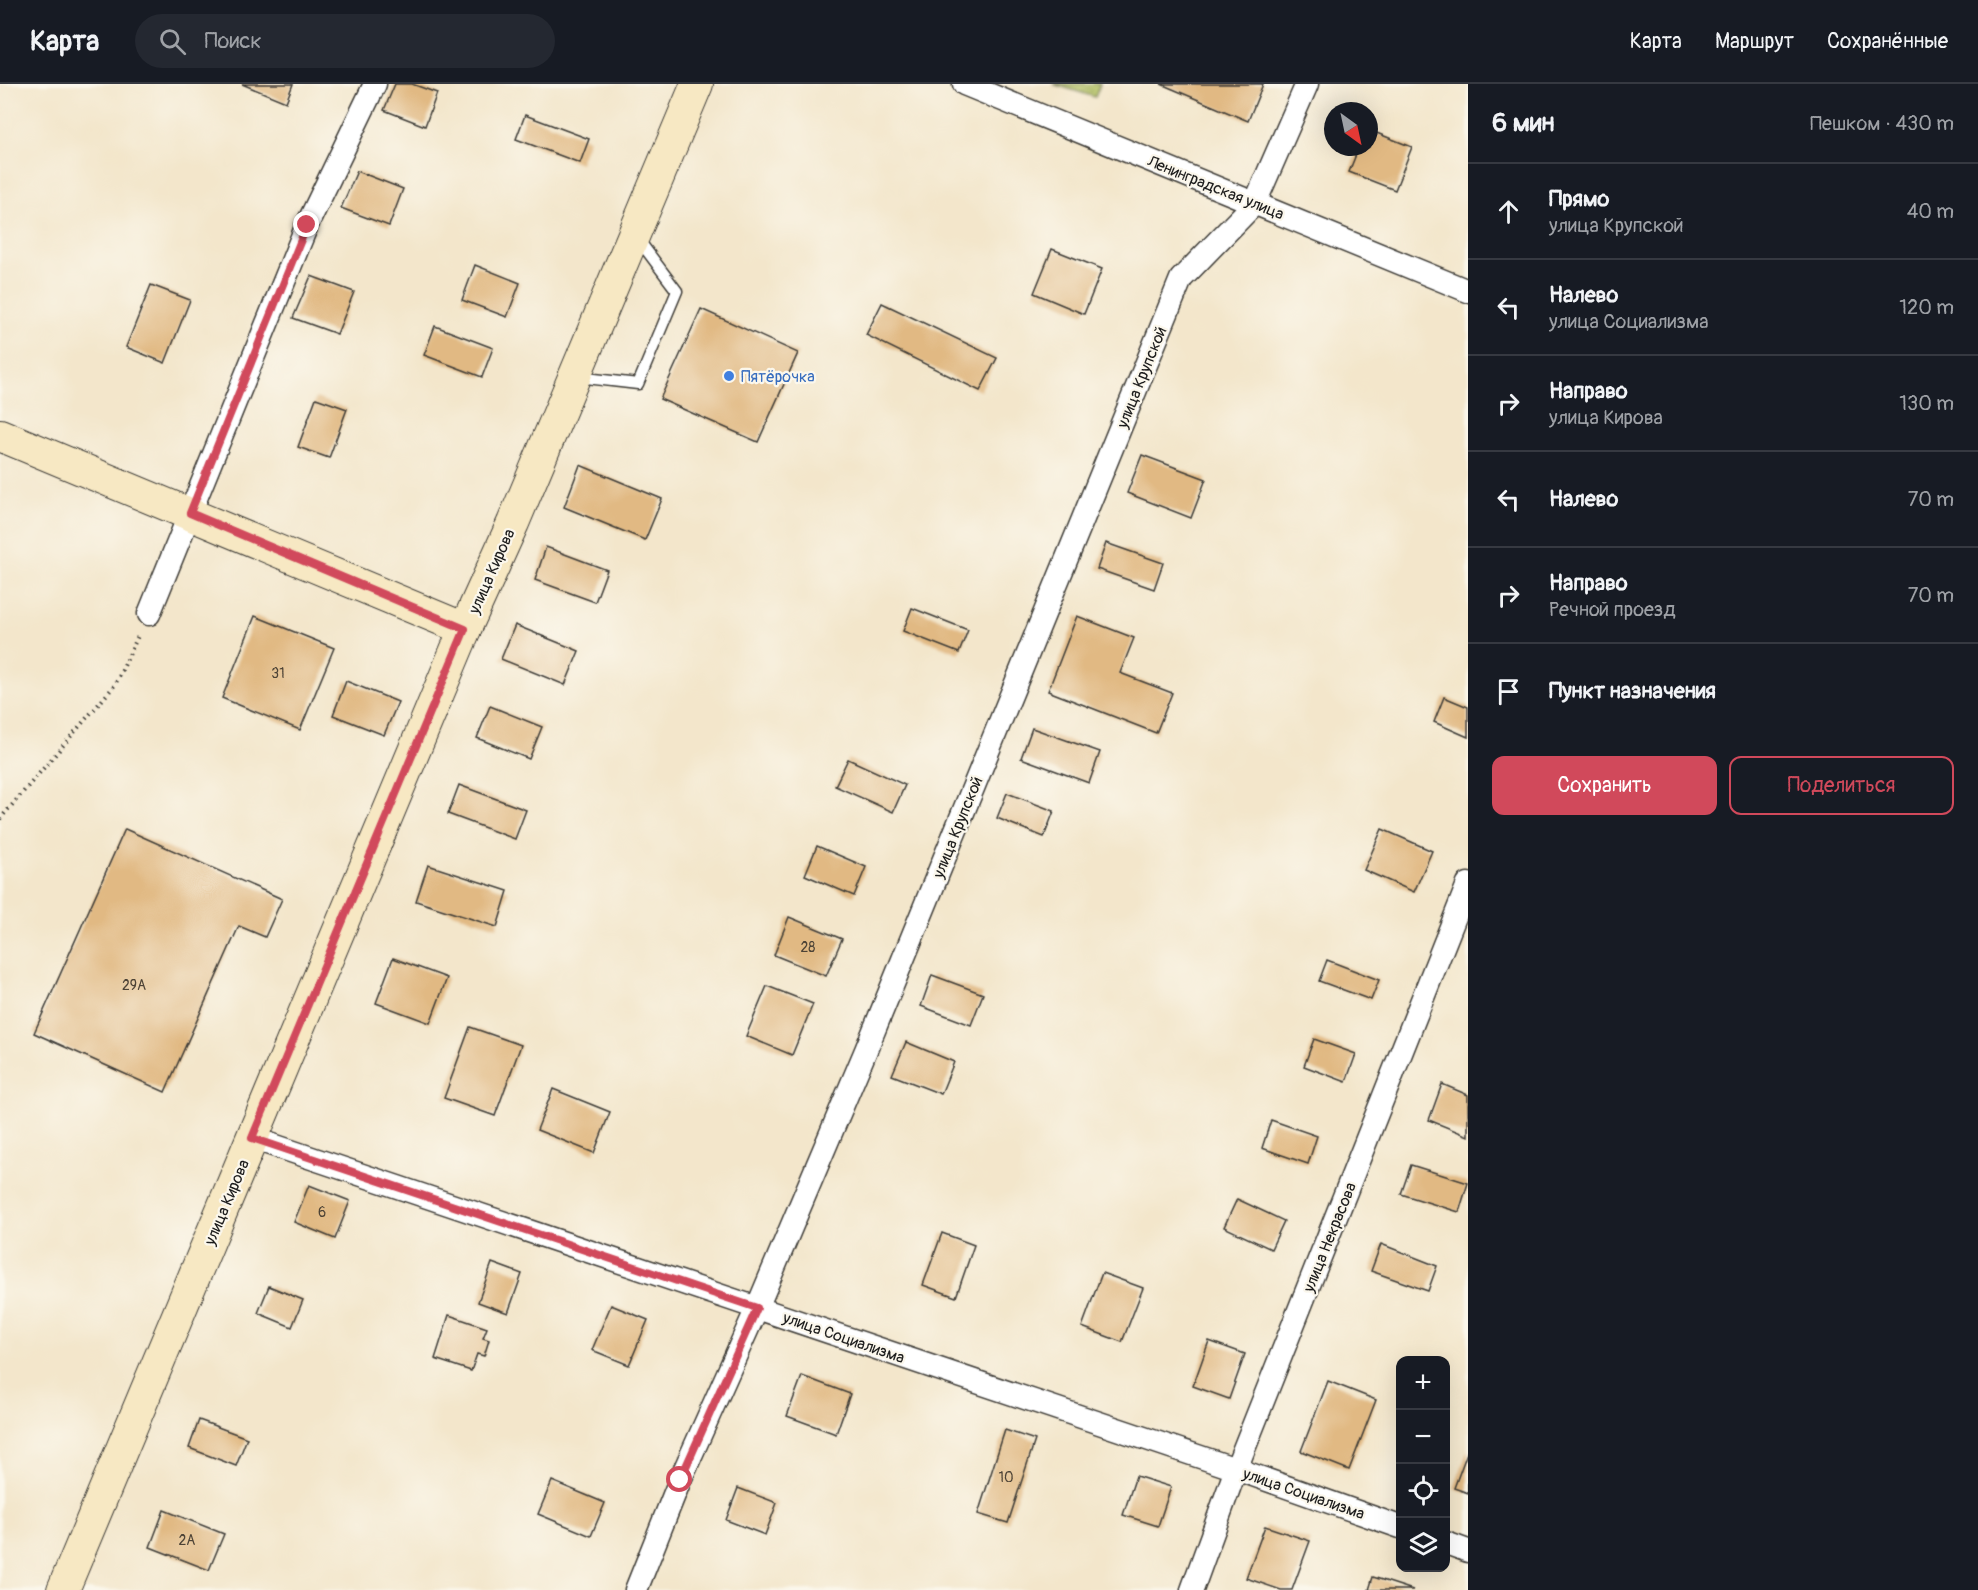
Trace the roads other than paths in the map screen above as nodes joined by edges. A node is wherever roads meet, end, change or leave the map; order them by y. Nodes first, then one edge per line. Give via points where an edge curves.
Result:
1 (375, 84) edge
2 (697, 84) edge
3 (964, 84) edge
4 (1307, 84) edge
5 (1255, 203) junction
6 (634, 234) junction
7 (1468, 291) edge
8 (574, 376) junction
9 (0, 435) edge
10 (190, 513) junction
11 (149, 614) road end
12 (465, 629) junction
13 (1468, 884) edge
14 (252, 1138) junction
15 (757, 1308) junction
16 (1236, 1469) junction
17 (1396, 1525) edge
18 (1450, 1544) edge
19 (1468, 1551) edge
20 (63, 1590) edge
21 (636, 1590) edge
22 (1192, 1590) edge

1 - 10 street via 307,225
2 - 6 main road, улица Кирова
3 - 5 street, Ленинградская улица
4 - 5 street, улица Крупской
5 - 7 street, Ленинградская улица
5 - 15 street, улица Крупской via 1182,279
6 - 8 main road, улица Кирова
6 - 8 lane via 677,291 638,384
8 - 12 main road, улица Кирова
9 - 10 main road
10 - 11 street
10 - 12 main road
12 - 14 main road, улица Кирова
13 - 16 street, улица Некрасова
14 - 15 street, улица Социализма
14 - 20 main road, улица Кирова
15 - 16 street, улица Социализма
15 - 21 street, улица Крупской
16 - 17 street, улица Социализма
16 - 22 street, улица Некрасова
18 - 19 street

